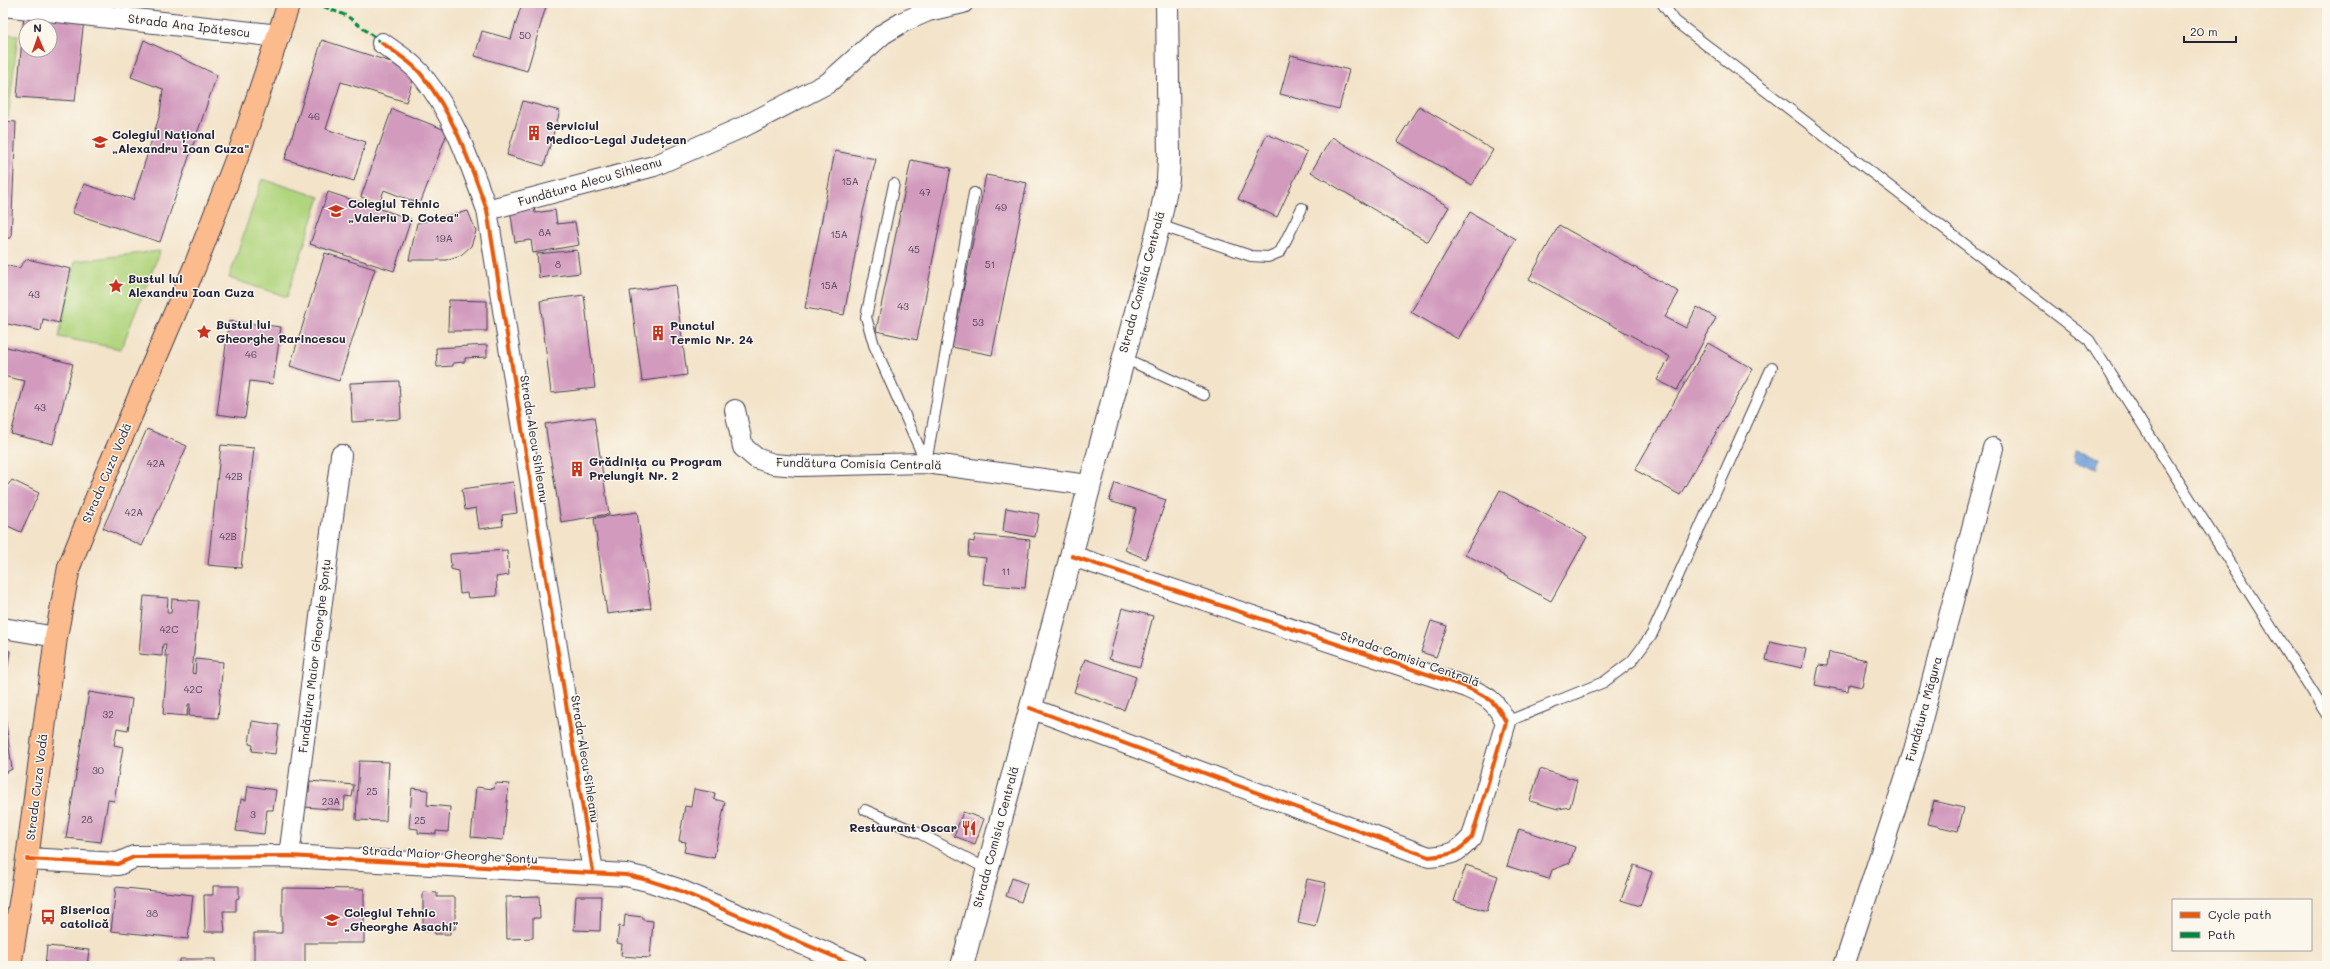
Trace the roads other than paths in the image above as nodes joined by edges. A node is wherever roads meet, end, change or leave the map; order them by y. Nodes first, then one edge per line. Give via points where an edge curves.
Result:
1 (289, 3) edge
2 (963, 3) edge
3 (1167, 3) edge
4 (1662, 3) edge
5 (3, 5) edge
6 (279, 36) junction
7 (382, 43) dead end
8 (894, 184) dead end
9 (974, 193) dead end
10 (1302, 208) dead end
11 (487, 210) junction
12 (1159, 225) junction
13 (1122, 357) junction
14 (1772, 367) dead end
15 (1204, 395) dead end
16 (734, 410) dead end
17 (1993, 448) dead end
18 (341, 455) dead end
19 (926, 463) junction
20 (1088, 485) junction
21 (1072, 556) junction
22 (3, 628) edge
23 (56, 637) junction
24 (1030, 708) junction
25 (2327, 715) edge
26 (1506, 722) junction
27 (865, 810) dead end
28 (289, 856) junction
29 (27, 859) junction
30 (987, 869) junction
31 (593, 872) junction
32 (10, 966) edge
33 (856, 966) edge
34 (962, 966) edge
35 (1844, 966) edge

1 - 6 main road, Strada Cuza Vodă
2 - 11 street, Fundătura Alecu Sihleanu via 928,11 903,22 883,34 828,83 745,126 654,166
3 - 12 street, Strada Comisia Centrală via 1169,158 1168,179
4 - 25 lane via 1675,21 2089,340
5 - 6 street, Strada Ana Ipătescu
6 - 23 main road, Strada Cuza Vodă via 241,147 195,266 69,567
7 - 11 street, Strada Alecu Sihleanu via 424,77 452,119
8 - 19 lane via 866,317 874,345
9 - 19 lane
10 - 12 lane via 1280,252 1268,257 1251,256
11 - 31 street, Strada Alecu Sihleanu
12 - 13 street, Strada Comisia Centrală
13 - 15 lane
13 - 20 street, Strada Comisia Centrală
14 - 26 lane via 1652,634 1632,661 1604,682
16 - 19 street, Fundătura Comisia Centrală via 743,446 756,458 773,464 798,466
17 - 35 street, Fundătura Măgura via 1913,754
18 - 28 street, Fundătura Maior Gheorghe Șonțu
19 - 20 street, Fundătura Comisia Centrală
20 - 21 street, Strada Comisia Centrală
21 - 24 street, Strada Comisia Centrală
21 - 26 street, Strada Comisia Centrală via 1466,688 1489,697
22 - 23 street
23 - 29 main road, Strada Cuza Vodă
24 - 26 street via 1429,857 1450,855 1461,849 1472,837
24 - 30 street, Strada Comisia Centrală
27 - 30 lane via 921,834
28 - 29 street, Strada Maior Gheorghe Șonțu via 134,857 118,864
28 - 31 street, Strada Maior Gheorghe Șonțu
29 - 32 main road, Strada Cuza Vodă
30 - 34 street, Strada Comisia Centrală
31 - 33 street, Strada Maior Gheorghe Șonțu via 648,880 678,890

